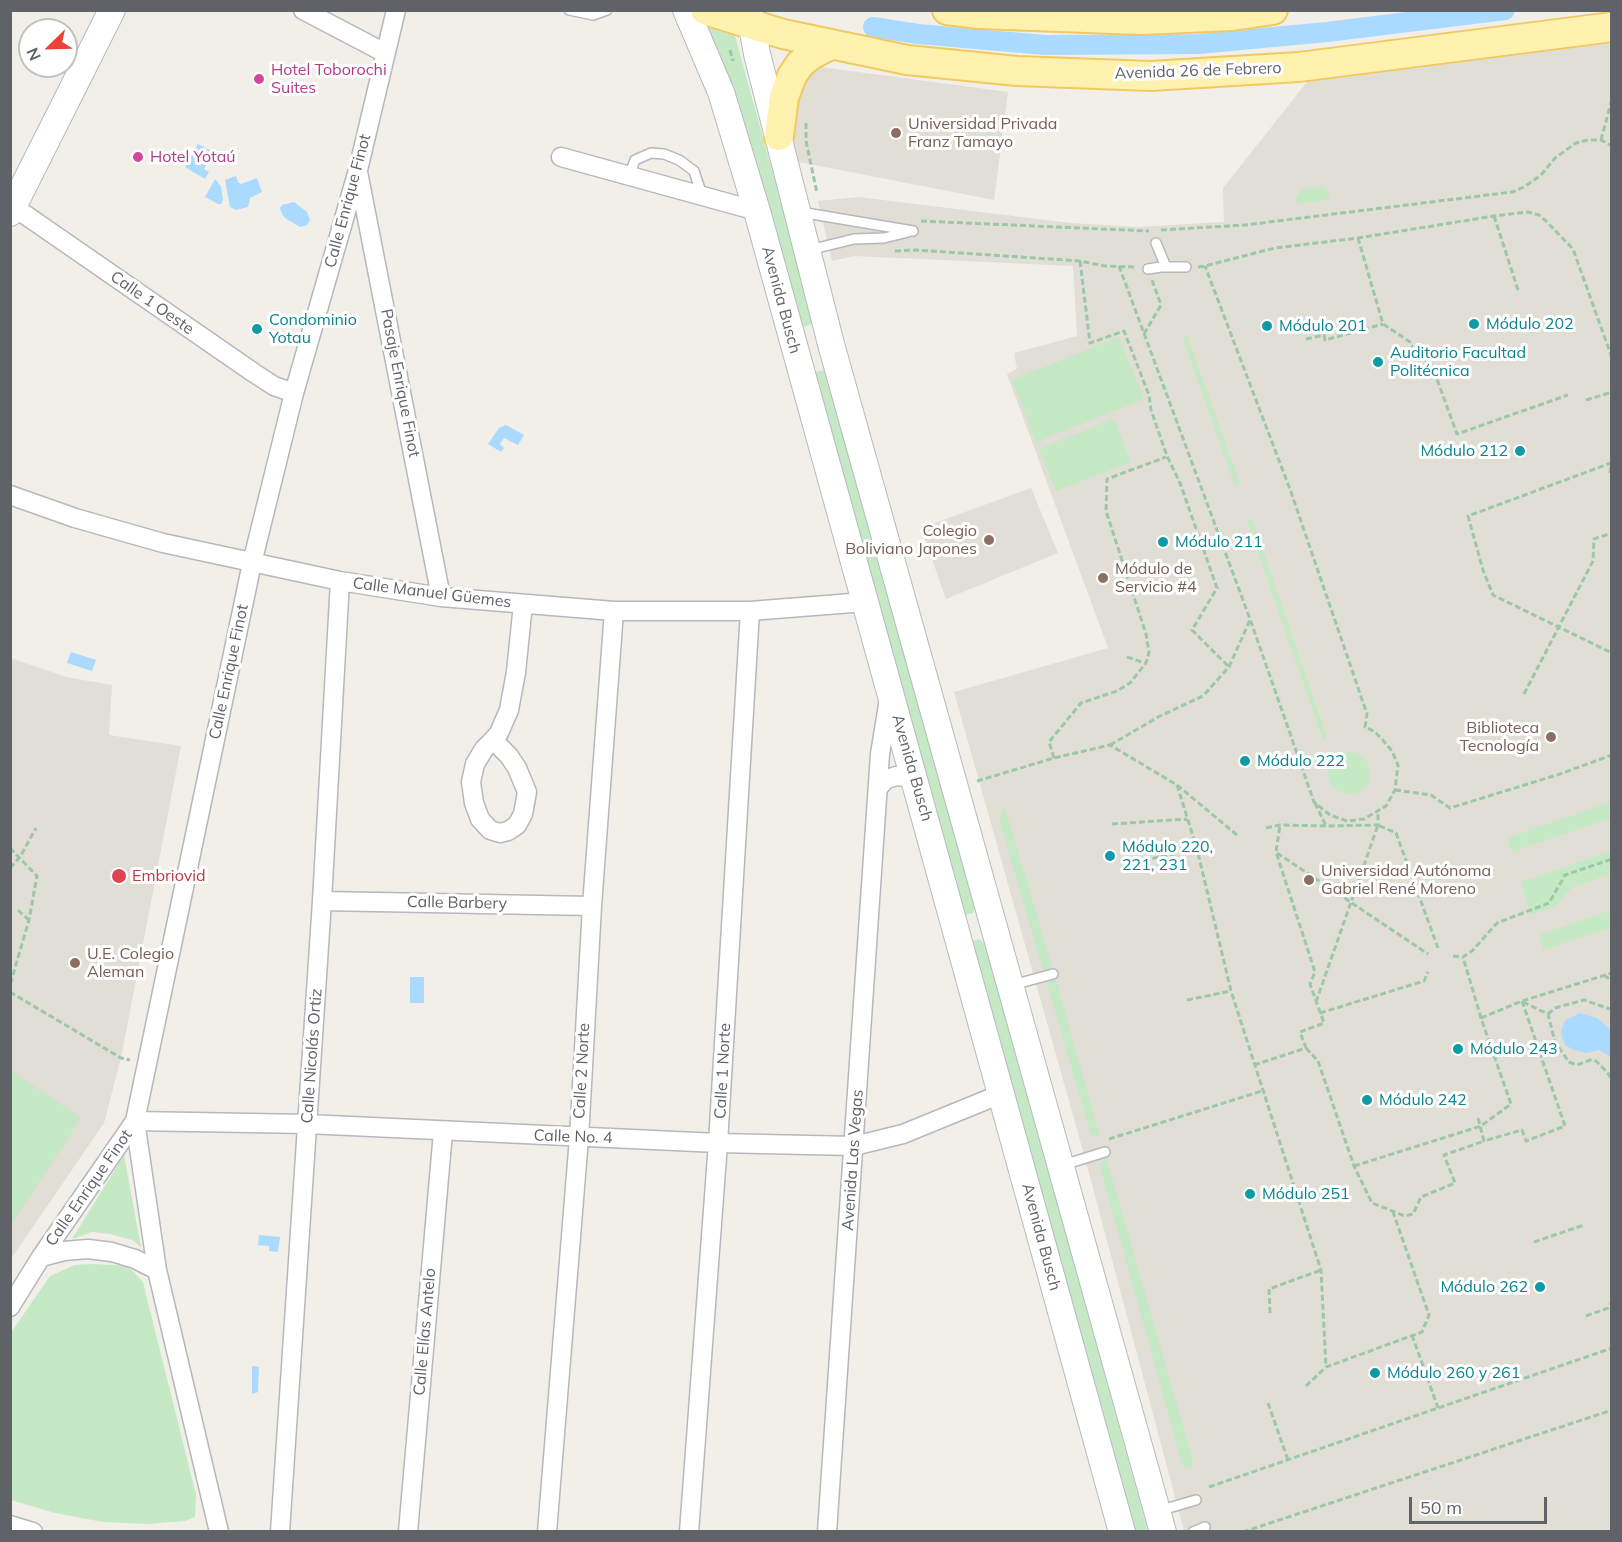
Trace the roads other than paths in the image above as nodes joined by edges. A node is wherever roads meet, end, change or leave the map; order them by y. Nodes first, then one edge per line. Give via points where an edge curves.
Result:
1 (112, 10) edge
2 (303, 10) edge
3 (396, 10) edge
4 (569, 10) edge
5 (607, 10) edge
6 (686, 10) edge
7 (705, 10) edge
8 (947, 10) edge
9 (1273, 10) edge
10 (750, 18) edge
11 (1611, 27) edge
12 (830, 45) junction
13 (385, 53) junction
14 (779, 136) junction
15 (561, 157) dead end
16 (358, 170) junction
17 (629, 176) junction
18 (702, 196) junction
19 (12, 210) edge
20 (757, 211) junction
21 (809, 213) junction
22 (1156, 243) dead end
23 (807, 250) junction
24 (768, 252) junction
25 (1166, 267) junction
26 (1186, 267) road end
27 (1148, 268) road end
28 (831, 344) junction
29 (294, 393) junction
30 (10, 495) edge
31 (252, 563) junction
32 (340, 581) junction
33 (441, 597) junction
34 (865, 602) junction
35 (523, 604) junction
36 (614, 611) junction
37 (750, 611) junction
38 (890, 692) junction
39 (493, 740) junction
40 (916, 783) junction
41 (878, 788) junction
42 (322, 901) junction
43 (592, 906) junction
44 (992, 918) junction
45 (956, 928) junction
46 (1053, 974) dead end
47 (1010, 985) junction
48 (1001, 1094) junction
49 (135, 1121) junction
50 (307, 1124) junction
51 (443, 1131) junction
52 (579, 1138) junction
53 (718, 1143) junction
54 (854, 1146) junction
55 (1105, 1152) dead end
56 (1060, 1166) junction
57 (41, 1257) junction
58 (157, 1270) junction
59 (10, 1307) edge
60 (1196, 1500) dead end
61 (1160, 1521) edge
62 (10, 1525) edge
63 (1205, 1527) dead end
64 (33, 1532) edge
65 (219, 1532) edge
66 (280, 1532) edge
67 (408, 1532) edge
68 (547, 1532) edge
69 (689, 1532) edge
70 (827, 1532) edge
71 (1122, 1532) edge
72 (1193, 1532) edge

1 - 19 main road
2 - 13 street
3 - 13 street, Calle Enrique Finot
4 - 5 lane via 593,15
6 - 20 main road, Avenida Busch via 721,92
7 - 10 main road, Avenida 26 de Febrero
8 - 9 main road via 1141,20
10 - 12 main road, Avenida 26 de Febrero
10 - 14 main road
11 - 12 main road, Avenida 26 de Febrero via 1299,67 1151,76 1017,71 907,60
12 - 14 main road via 811,55 792,76 784,97
13 - 16 street, Calle Enrique Finot
14 - 21 main road
15 - 17 street
16 - 29 street, Calle Enrique Finot
16 - 33 street, Pasaje Enrique Finot
17 - 18 street
17 - 18 lane via 635,160 651,153 664,154 694,171
18 - 20 street
19 - 29 street, Calle 1 Oeste via 274,386
20 - 24 main road, Avenida Busch
21 - 23 main road
21 - 23 lane via 913,231
22 - 25 lane
23 - 28 main road
24 - 28 main road via 785,277 802,339 813,348
24 - 34 main road, Avenida Busch
25 - 26 lane
25 - 27 lane
28 - 44 main road
29 - 31 street, Calle Enrique Finot
30 - 31 street, Calle Manuel Güemes via 163,543
31 - 32 street, Calle Manuel Güemes
31 - 49 street, Calle Enrique Finot
32 - 33 street, Calle Manuel Güemes
32 - 42 street, Calle Nicolás Ortiz
33 - 35 street, Calle Manuel Güemes
34 - 37 street, Calle Manuel Güemes
34 - 38 main road, Avenida Busch
35 - 36 street, Calle Manuel Güemes
35 - 39 street via 509,710
36 - 37 street, Calle Manuel Güemes
36 - 43 street, Calle 2 Norte
37 - 53 street, Calle 1 Norte
38 - 40 main road, Avenida Busch
38 - 41 street, Avenida Las Vegas via 879,754
39 - 39 street via 475,765 471,782 480,819 490,830 500,833 517,825 527,792 517,768
40 - 41 street via 896,776
40 - 45 main road, Avenida Busch
41 - 54 street, Avenida Las Vegas
42 - 43 street, Calle Barbery
42 - 50 street, Calle Nicolás Ortiz
43 - 52 street, Calle 2 Norte
44 - 45 main road
44 - 47 main road
45 - 48 main road, Avenida Busch
46 - 47 lane
47 - 56 main road
48 - 54 street, Calle No. 4 via 903,1134
48 - 71 main road, Avenida Busch
49 - 50 street, Calle No. 4
49 - 57 street, Calle Enrique Finot
49 - 58 street
50 - 51 street, Calle No. 4
50 - 66 street, Calle Nicolás Ortiz
51 - 52 street, Calle No. 4
51 - 67 street, Calle Elías Antelo
52 - 53 street, Calle No. 4
52 - 68 street, Calle 2 Norte
53 - 54 street, Calle No. 4
53 - 69 street, Calle 1 Norte
54 - 70 street, Avenida Las Vegas
55 - 56 lane
56 - 61 main road
57 - 58 street via 88,1249 135,1259
57 - 59 street, Calle Enrique Finot
58 - 65 street
60 - 61 lane
62 - 64 street
63 - 72 lane

